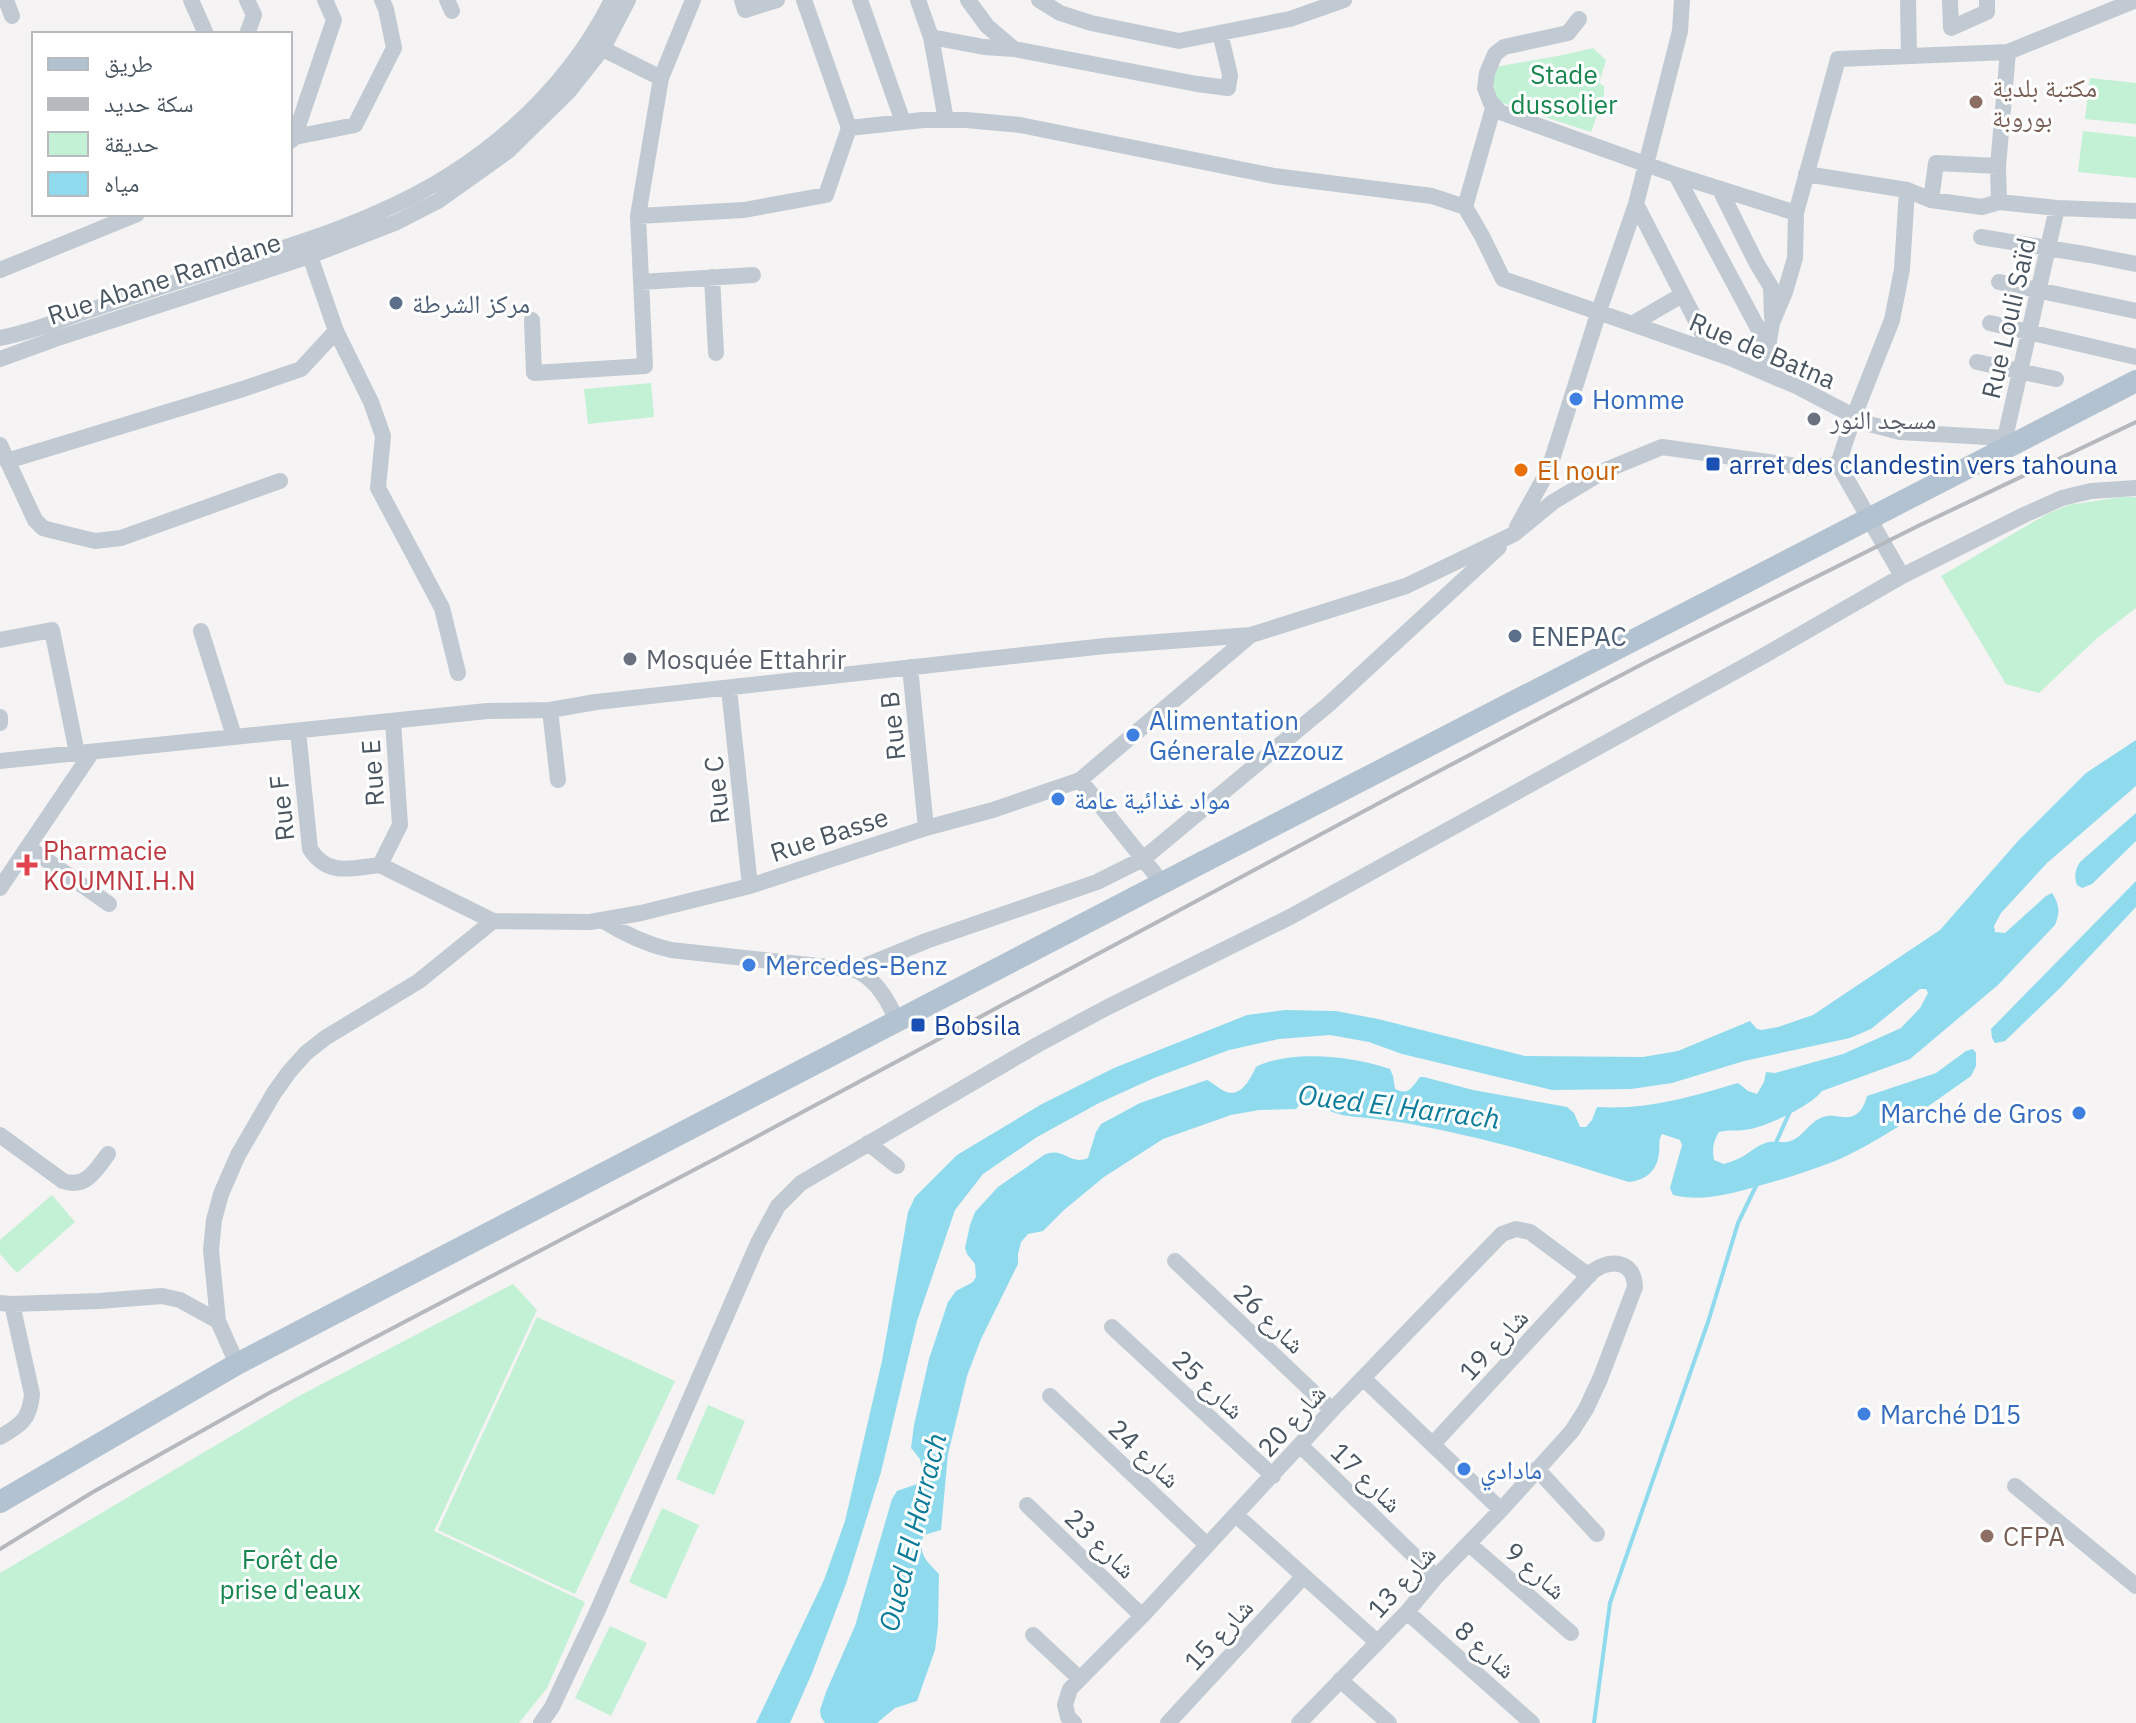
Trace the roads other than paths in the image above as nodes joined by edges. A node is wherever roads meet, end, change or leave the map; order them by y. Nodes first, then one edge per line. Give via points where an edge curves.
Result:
1 (6, 0) edge
2 (191, 0) edge
3 (247, 0) edge
4 (325, 0) edge
5 (382, 0) edge
6 (612, 0) edge
7 (628, 0) edge
8 (693, 0) edge
9 (742, 0) edge
10 (777, 0) edge
11 (804, 0) edge
12 (860, 0) edge
13 (918, 0) edge
14 (968, 0) edge
15 (1039, 0) edge
16 (1344, 0) edge
17 (1682, 0) edge
18 (1908, 0) edge
19 (1950, 0) edge
20 (1987, 0) edge
21 (2136, 0) edge
22 (12, 16) dead end
23 (1579, 19) dead end
24 (205, 32) edge
25 (248, 32) edge
26 (1220, 33) junction
27 (931, 37) junction
28 (595, 45) junction
29 (1014, 49) junction
30 (2008, 52) junction
31 (1909, 55) junction
32 (661, 78) junction
33 (1494, 105) junction
34 (946, 120) junction
35 (903, 122) junction
36 (849, 128) junction
37 (292, 136) edge
38 (292, 139) edge
39 (1647, 164) junction
40 (1998, 166) junction
41 (1806, 174) junction
42 (1676, 175) junction
43 (1720, 190) junction
44 (1907, 190) junction
45 (1931, 200) junction
46 (1999, 202) junction
47 (1636, 204) junction
48 (1465, 207) junction
49 (2057, 208) junction
50 (2136, 211) edge
51 (1796, 213) junction
52 (132, 216) edge
53 (638, 216) junction
54 (1981, 237) dead end
55 (2048, 249) junction
56 (310, 256) junction
57 (2136, 264) edge
58 (0, 270) edge
59 (753, 275) dead end
60 (712, 277) junction
61 (641, 282) junction
62 (1999, 282) dead end
63 (2038, 291) junction
64 (1682, 295) junction
65 (1599, 311) junction
66 (2136, 311) edge
67 (532, 320) dead end
68 (1772, 323) junction
69 (1990, 323) dead end
70 (1632, 324) junction
71 (336, 331) junction
72 (2029, 331) junction
73 (0, 338) edge
74 (1768, 347) junction
75 (1712, 352) junction
76 (716, 353) dead end
77 (2136, 357) edge
78 (0, 359) edge
79 (1977, 362) dead end
80 (2020, 371) junction
81 (1767, 374) junction
82 (2056, 379) dead end
83 (2136, 381) edge
84 (1854, 416) junction
85 (2005, 438) joint
86 (0, 445) edge
87 (7, 461) junction
88 (1838, 464) junction
89 (280, 481) dead end
90 (2136, 488) edge
91 (1514, 534) junction
92 (1902, 576) junction
93 (201, 631) dead end
94 (1251, 635) junction
95 (0, 640) edge
96 (910, 667) junction
97 (458, 673) dead end
98 (729, 689) junction
99 (550, 710) junction
100 (393, 721) junction
101 (298, 731) junction
102 (234, 736) junction
103 (84, 752) junction
104 (0, 761) edge
105 (558, 780) dead end
106 (1080, 780) junction
107 (926, 828) junction
108 (28, 847) junction
109 (1143, 859) junction
110 (380, 865) junction
111 (1163, 884) junction
112 (750, 886) junction
113 (0, 888) edge
114 (109, 904) dead end
115 (602, 920) junction
116 (493, 921) junction
117 (855, 970) junction
118 (897, 1022) junction
119 (0, 1135) edge
120 (868, 1143) junction
121 (108, 1154) dead end
122 (897, 1166) dead end
123 (1175, 1261) dead end
124 (1589, 1276) junction
125 (6, 1304) edge
126 (218, 1321) junction
127 (1112, 1327) dead end
128 (237, 1364) junction
129 (1363, 1378) junction
130 (1050, 1396) dead end
131 (1332, 1410) junction
132 (0, 1437) edge
133 (1433, 1444) junction
134 (1300, 1445) junction
135 (1537, 1469) junction
136 (1273, 1476) junction
137 (2015, 1486) dead end
138 (0, 1502) edge
139 (1027, 1505) dead end
140 (1501, 1510) junction
141 (1236, 1515) junction
142 (1597, 1534) dead end
143 (1469, 1544) junction
144 (1207, 1545) junction
145 (1303, 1577) junction
146 (1436, 1577) junction
147 (2136, 1586) edge
148 (1407, 1612) junction
149 (1142, 1616) junction
150 (1571, 1633) dead end
151 (1033, 1635) dead end
152 (1377, 1642) junction
153 (1080, 1679) junction
154 (1340, 1680) junction
155 (1072, 1722) edge
156 (541, 1723) edge
157 (1168, 1723) edge
158 (1299, 1723) edge
159 (1389, 1723) edge
160 (1532, 1723) edge

1 - 22 street
2 - 24 street
3 - 25 street via 254,15
4 - 37 street via 334,20
5 - 38 street via 394,48 355,125
6 - 28 street
7 - 28 street, Rue Abane Ramdane
8 - 32 street
9 - 10 street via 745,10
11 - 36 street
12 - 35 street
13 - 27 street
14 - 29 street
15 - 26 street via 1060,13 1134,33 1179,41
16 - 26 street via 1290,19
17 - 39 street via 1680,31
18 - 31 street
19 - 20 street via 1951,28 1987,12
21 - 30 street
23 - 33 street via 1568,33 1504,47 1495,54 1485,88
26 - 29 street via 1228,88
27 - 29 street
27 - 34 street
28 - 32 street
28 - 56 street, Rue Abane Ramdane via 569,91 475,176 397,222
28 - 73 street via 486,150 418,193 340,228
30 - 31 street
30 - 40 street
31 - 41 street via 1838,59
32 - 53 street
33 - 39 street via 1500,112
33 - 48 street
34 - 35 street
34 - 48 street via 1020,125 1274,176 1432,196
35 - 36 street
36 - 53 street via 826,195 744,210
39 - 42 street
39 - 47 street
40 - 45 street via 1936,163
40 - 46 street
41 - 44 street
41 - 51 street
42 - 43 street
42 - 74 street
43 - 51 street
43 - 68 street via 1771,287
44 - 45 street
44 - 84 street via 1902,269 1892,320
45 - 46 street via 1982,207
46 - 49 street
47 - 64 street
47 - 65 street
48 - 65 street, Rue de Batna via 1503,279
49 - 50 street
49 - 55 street, Rue Louli Saïd
51 - 68 street via 1795,258
52 - 58 street
53 - 61 street
54 - 55 street
55 - 57 street
55 - 63 street, Rue Louli Saïd
56 - 71 street
56 - 78 street, Rue Abane Ramdane
59 - 60 street
60 - 61 street
60 - 76 street
61 - 67 street via 645,366 534,373
62 - 63 street
63 - 66 street
63 - 72 street, Rue Louli Saïd
64 - 70 street
64 - 75 street
65 - 70 street, Rue de Batna
65 - 91 street via 1549,469
68 - 74 street
69 - 72 street
70 - 75 street, Rue de Batna
71 - 87 street via 301,369
71 - 97 street via 383,436 378,488 442,608
72 - 77 street
72 - 80 street, Rue Louli Saïd
74 - 81 street
75 - 81 street, Rue de Batna
79 - 80 street
80 - 82 street
80 - 85 street, Rue Louli Saïd
81 - 84 street, Rue de Batna
83 - 111 main road, bridge
84 - 85 street, Rue de Batna via 1900,432
84 - 88 street
86 - 87 street
87 - 89 street via 43,528 106,542
88 - 91 street via 1811,468 1662,447 1606,470
88 - 92 street
90 - 92 street via 2062,498
91 - 94 street via 1406,586
91 - 109 street via 1329,704
92 - 120 street via 1304,910 1106,1008
93 - 102 street
94 - 96 street
94 - 106 street, Rue Basse
95 - 103 street via 52,630
96 - 98 street
96 - 107 street, Rue B
98 - 99 street
98 - 112 street, Rue C
99 - 100 street
99 - 105 street
100 - 101 street
100 - 110 street, Rue E via 400,825
101 - 102 street
101 - 110 street, Rue F via 310,849 316,859 336,869
102 - 103 street
103 - 104 street
103 - 108 street
106 - 107 street, Rue Basse
106 - 109 street
107 - 112 street, Rue Basse
108 - 113 street
108 - 114 street
109 - 111 street
109 - 117 street via 1097,882
110 - 116 street, Rue Basse
111 - 118 main road
112 - 115 street, Rue Basse
115 - 116 street, Rue Basse
115 - 117 street via 642,942 671,950
116 - 126 street via 419,981 325,1038 274,1093 238,1155 214,1220 211,1250
117 - 118 street via 877,987
118 - 128 main road
119 - 121 street via 70,1183 88,1179
120 - 122 street
120 - 156 street via 801,1183 769,1220 597,1612
123 - 131 street, شارع 26
124 - 129 street, شارع 20 via 1530,1232 1509,1230
124 - 133 street, شارع 19
124 - 135 street, شارع 13 via 1616,1263 1632,1273 1635,1287 1586,1409
125 - 126 street via 162,1296
125 - 132 street via 32,1394 25,1419
126 - 128 street
127 - 136 street, شارع 25
128 - 138 main road
129 - 131 street, شارع 20
129 - 133 street
130 - 144 street, شارع 24
131 - 134 street, شارع 20
133 - 140 street
134 - 136 street, شارع 20
134 - 146 street, شارع 17
135 - 140 street, شارع 13
135 - 142 street
136 - 141 street, شارع 20
137 - 147 street
139 - 149 street, شارع 23
140 - 143 street, شارع 13
141 - 144 street, شارع 20
141 - 145 street
143 - 146 street, شارع 13
143 - 150 street, شارع 9
144 - 149 street, شارع 20
145 - 152 street
145 - 157 street, شارع 15
146 - 148 street, شارع 13
148 - 152 street, شارع 13
148 - 160 street, شارع 8
149 - 153 street, شارع 20
151 - 153 street
152 - 154 street, شارع 13
153 - 155 street, شارع 20 via 1065,1699
154 - 158 street, شارع 13
154 - 159 street

